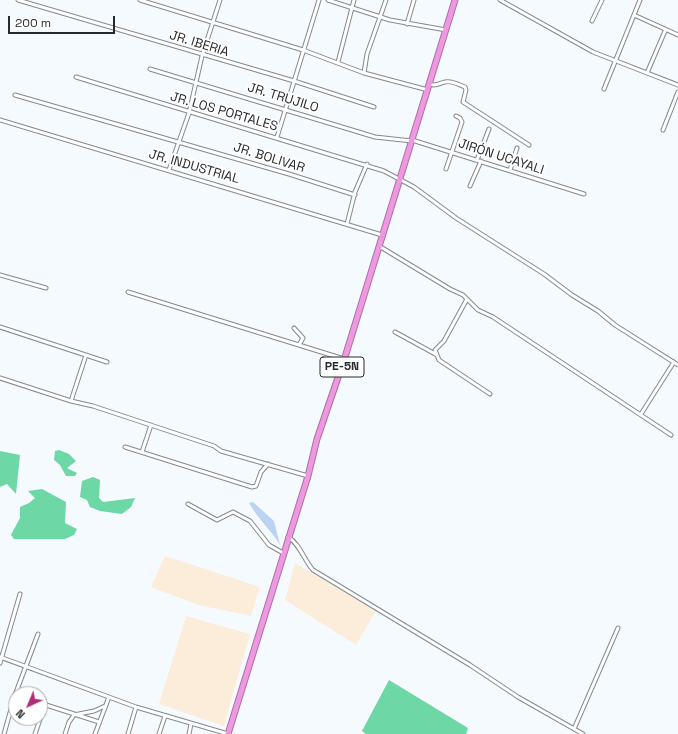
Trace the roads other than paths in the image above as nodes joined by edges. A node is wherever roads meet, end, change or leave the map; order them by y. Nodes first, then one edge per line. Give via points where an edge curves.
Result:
1 (18, 0) edge
2 (140, 0) edge
3 (220, 0) edge
4 (318, 0) edge
5 (328, 0) edge
6 (354, 0) edge
7 (386, 0) edge
8 (414, 0) edge
9 (455, 0) edge
10 (500, 0) edge
11 (602, 0) edge
12 (640, 0) edge
13 (351, 9) junction
14 (634, 15) junction
15 (382, 17) junction
16 (592, 21) dead end
17 (214, 24) junction
18 (407, 24) junction
19 (446, 30) junction
20 (665, 31) junction
21 (678, 35) edge
22 (303, 50) junction
23 (202, 56) junction
24 (616, 61) junction
25 (338, 62) junction
26 (150, 69) dead end
27 (364, 73) junction
28 (647, 73) junction
29 (76, 77) dead end
30 (294, 81) junction
31 (196, 83) junction
32 (430, 84) junction
33 (678, 85) edge
34 (604, 88) dead end
35 (428, 90) junction
36 (678, 92) edge
37 (15, 95) dead end
38 (374, 107) dead end
39 (285, 109) junction
40 (189, 112) junction
41 (456, 116) dead end
42 (0, 121) edge
43 (489, 129) dead end
44 (663, 130) dead end
45 (277, 137) junction
46 (412, 140) junction
47 (179, 141) junction
48 (529, 145) dead end
49 (517, 148) dead end
50 (452, 152) junction
51 (479, 160) junction
52 (367, 164) junction
53 (446, 169) dead end
54 (169, 170) junction
55 (510, 170) junction
56 (400, 178) junction
57 (470, 186) dead end
58 (584, 194) dead end
59 (355, 195) junction
60 (347, 224) junction
61 (382, 235) junction
62 (379, 246) junction
63 (0, 275) edge
64 (46, 288) dead end
65 (128, 292) dead end
66 (467, 299) junction
67 (0, 327) edge
68 (294, 328) dead end
69 (395, 332) dead end
70 (299, 346) junction
71 (86, 355) junction
72 (437, 355) junction
73 (344, 360) junction
74 (107, 362) dead end
75 (674, 362) junction
76 (678, 365) edge
77 (0, 378) edge
78 (490, 394) dead end
79 (71, 401) junction
80 (641, 414) junction
81 (152, 425) junction
82 (671, 435) dead end
83 (125, 447) dead end
84 (142, 452) junction
85 (268, 464) junction
86 (308, 476) junction
87 (188, 504) dead end
88 (288, 537) junction
89 (283, 553) junction
90 (20, 594) dead end
91 (618, 628) dead end
92 (38, 634) dead end
93 (1, 658) edge
94 (0, 663) edge
95 (27, 666) junction
96 (109, 697) junction
97 (48, 706) edge
98 (105, 706) junction
99 (136, 707) junction
100 (74, 715) junction
101 (165, 716) junction
102 (99, 722) junction
103 (191, 724) junction
104 (574, 728) junction
105 (4, 734) edge
106 (65, 734) edge
107 (95, 734) edge
108 (128, 734) edge
109 (159, 734) edge
110 (188, 734) edge
111 (228, 734) edge
112 (583, 734) edge

1 - 23 street, JR. IBERIA
2 - 17 street
3 - 17 street
4 - 22 street
5 - 13 street
6 - 13 street
7 - 15 street
8 - 18 street
9 - 19 highway, PE-5N
10 - 24 street via 593,52
11 - 16 street
12 - 14 street
13 - 15 street
13 - 25 street
14 - 20 street
14 - 24 street
15 - 18 street
15 - 27 street via 367,54
17 - 22 street
17 - 23 street
18 - 19 street
19 - 32 highway, PE-5N
20 - 21 street
20 - 28 street
22 - 25 street
22 - 30 street
23 - 30 street, JR. IBERIA
23 - 31 street
24 - 28 street
24 - 34 street
25 - 27 street
26 - 31 street, JR. TRUJILO
27 - 35 street
28 - 33 street
29 - 40 street, JR. LOS PORTALES
30 - 38 street, JR. IBERIA
30 - 39 street
31 - 39 street, JR. TRUJILO
31 - 40 street
32 - 35 highway, PE-5N
32 - 48 street via 451,82 465,87 463,102
35 - 46 highway, PE-5N
36 - 44 street
37 - 47 street, JR. BOLIVAR
39 - 45 street
39 - 46 street, JR. TRUJILO via 374,137
40 - 45 street, JR. LOS PORTALES
40 - 47 street
41 - 50 street via 462,122
42 - 54 street, JR. INDUSTRIAL
43 - 51 street
45 - 52 street, JR. LOS PORTALES
46 - 50 street, JIRÓN UCAYALI
46 - 56 highway, PE-5N
47 - 54 street
47 - 59 street, JR. BOLIVAR
49 - 55 street
50 - 51 street, JIRÓN UCAYALI
50 - 53 street
51 - 55 street, JIRÓN UCAYALI
51 - 57 street
52 - 56 street, JR. LOS PORTALES
52 - 59 street
54 - 60 street, JR. INDUSTRIAL
55 - 58 street, JIRÓN UCAYALI
56 - 61 highway, PE-5N
56 - 75 street, JR. LOS PORTALES via 456,218 544,274 615,325
59 - 60 street
60 - 61 street, JR. INDUSTRIAL
61 - 62 highway, PE-5N
62 - 66 street
62 - 73 highway, PE-5N
63 - 64 street
65 - 70 street
66 - 72 street via 444,341 435,350
66 - 80 street via 478,310 493,317
67 - 71 street
68 - 70 street via 304,338
69 - 72 street
70 - 73 street
71 - 74 street
71 - 79 street
72 - 78 street via 439,360
73 - 86 highway, PE-5N via 320,429
75 - 76 street, JR. LOS PORTALES
75 - 80 street
77 - 79 street
79 - 81 street
80 - 82 street
81 - 84 street
81 - 85 street
83 - 84 street
84 - 85 street via 252,487 256,486 261,472
85 - 86 street
86 - 88 highway, PE-5N
87 - 89 street via 217,520 233,512 250,521 269,545
88 - 89 highway, PE-5N
88 - 104 street via 297,545 306,563 313,570 518,697
89 - 111 highway, PE-5N
90 - 93 street
91 - 104 street
92 - 95 street
93 - 94 street
93 - 95 street
95 - 96 street
95 - 105 street via 15,695
96 - 98 street
96 - 99 street
97 - 100 street
98 - 100 street
98 - 102 street
99 - 101 street
99 - 108 street
100 - 102 street
100 - 106 street
101 - 103 street
101 - 109 street
102 - 107 street
103 - 110 street
103 - 111 street
104 - 112 street

